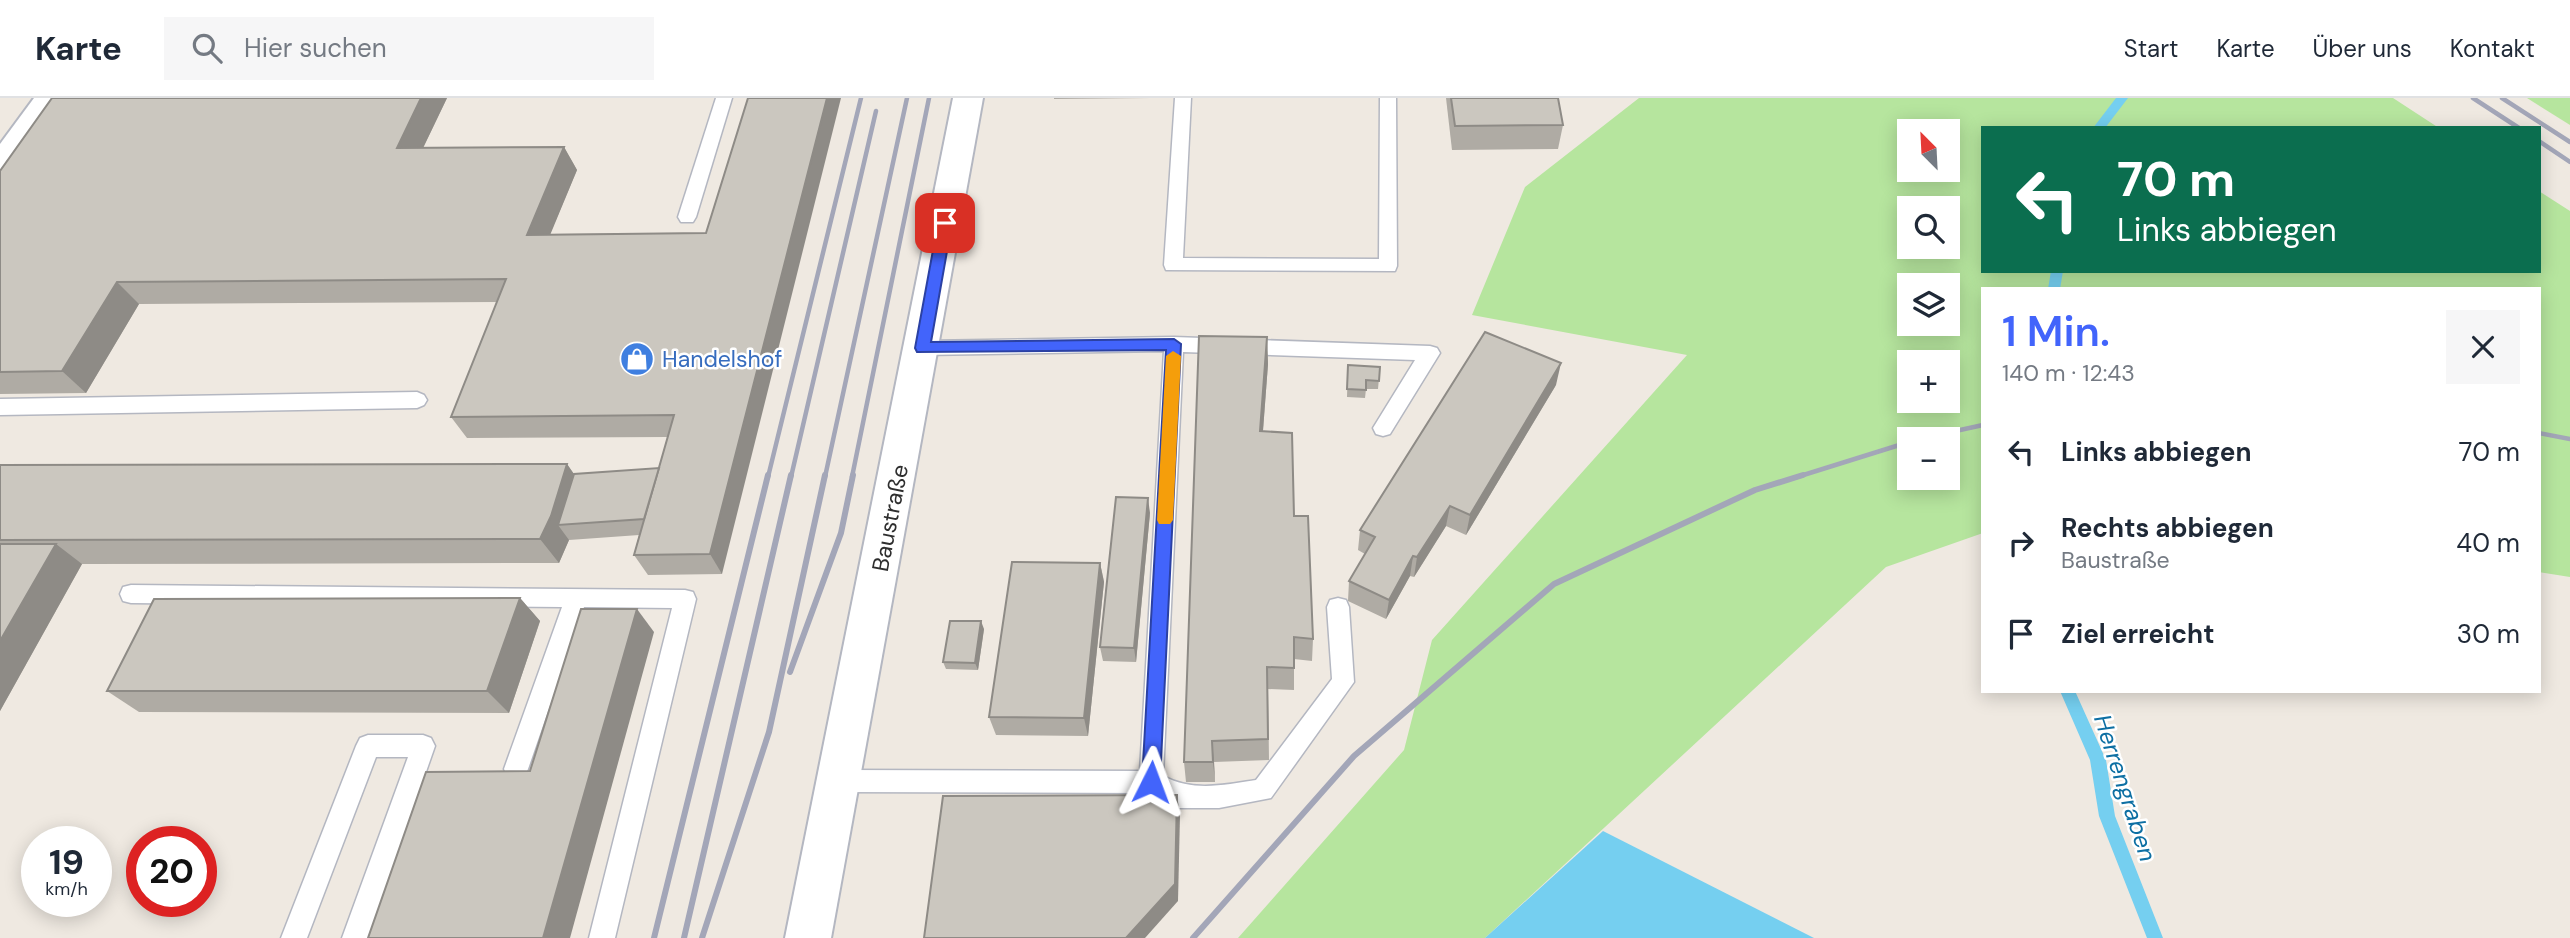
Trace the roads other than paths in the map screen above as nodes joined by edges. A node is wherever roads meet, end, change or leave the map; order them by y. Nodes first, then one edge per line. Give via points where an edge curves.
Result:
1 (50, 98) edge
2 (724, 98) edge
3 (968, 98) edge
4 (1183, 98) edge
5 (1388, 98) edge
6 (2, 162) edge
7 (687, 217) dead end
8 (1174, 344) junction
9 (922, 348) junction
10 (417, 400) dead end
11 (0, 407) edge
12 (1384, 428) dead end
13 (131, 594) dead end
14 (576, 598) junction
15 (1338, 607) dead end
16 (516, 769) edge
17 (840, 781) junction
18 (1151, 782) junction
19 (293, 938) edge
20 (355, 938) edge
21 (602, 938) edge
22 (808, 938) edge

1 - 6 street
2 - 7 lane
3 - 9 street, Baustraße
4 - 5 lane via 1173,265 1388,266
8 - 9 lane
8 - 12 lane via 1430,353
8 - 18 lane
9 - 17 street, Baustraße
10 - 11 lane
13 - 14 lane
14 - 16 lane
14 - 21 lane via 685,599
15 - 18 lane via 1343,682 1263,790 1179,797
17 - 18 lane
17 - 22 street, Baustraße
19 - 20 lane via 368,746 423,746

